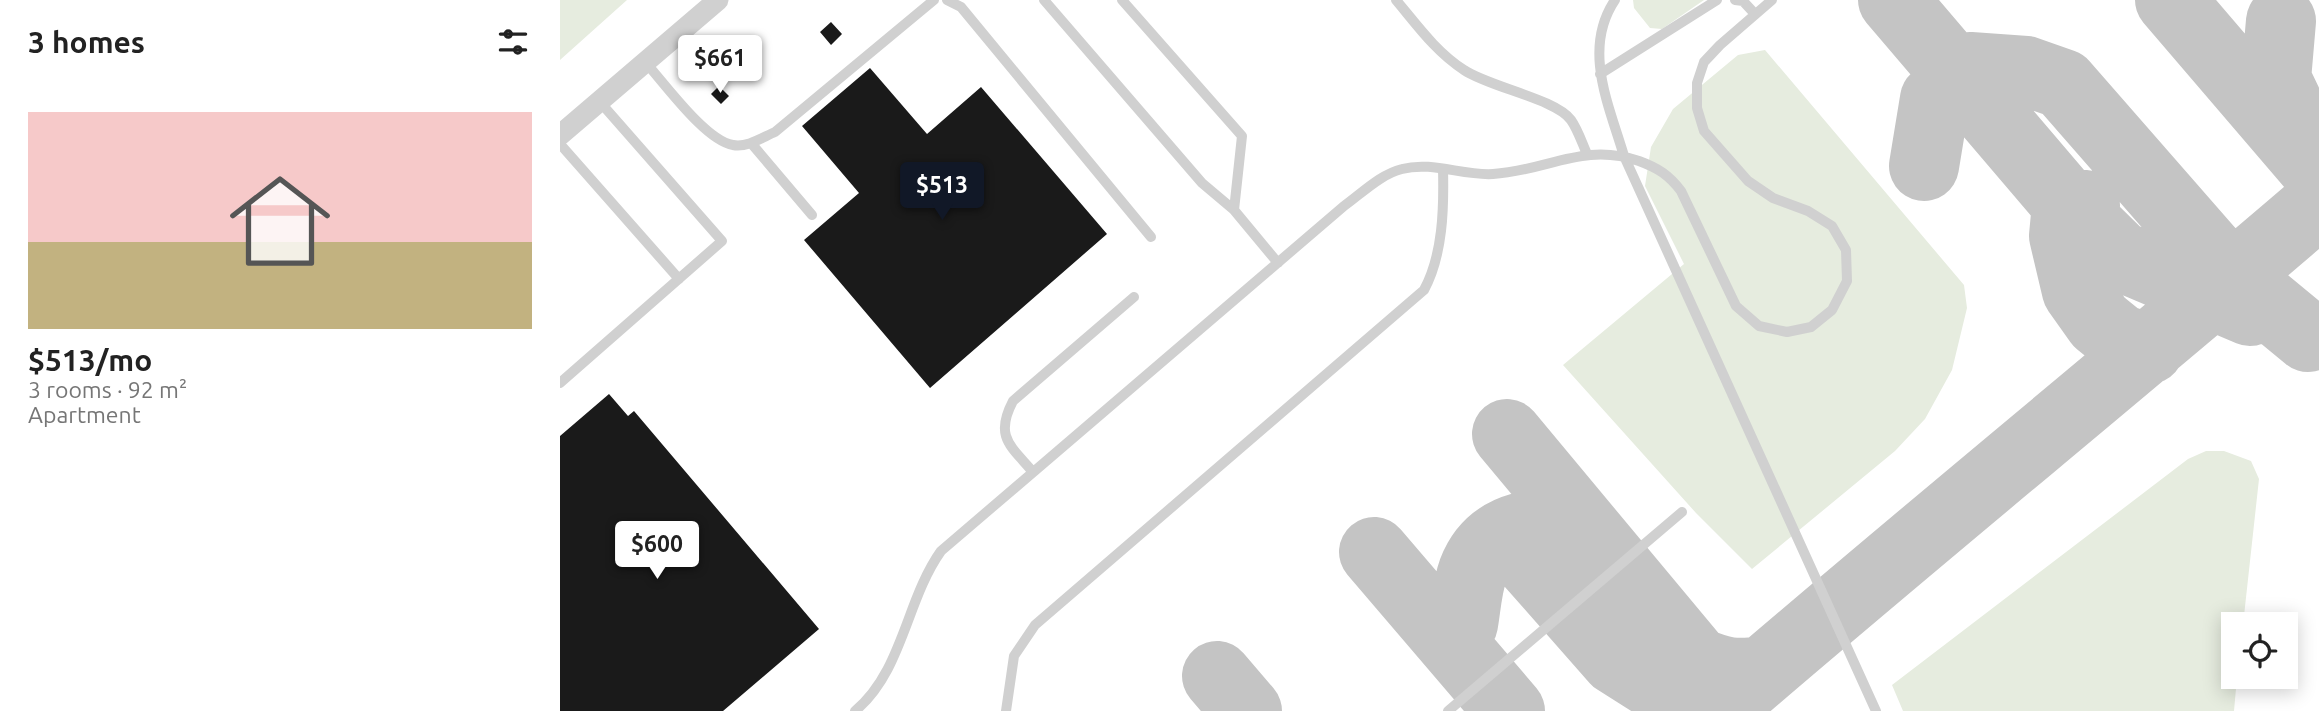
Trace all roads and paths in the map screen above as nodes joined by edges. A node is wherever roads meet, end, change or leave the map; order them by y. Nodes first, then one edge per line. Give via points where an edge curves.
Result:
1 (718, 0) edge
2 (934, 0) edge
3 (947, 0) edge
4 (1044, 0) edge
5 (1122, 0) edge
6 (1396, 0) edge
7 (1615, 0) edge
8 (1717, 0) edge
9 (1735, 0) edge
10 (1772, 0) edge
11 (1755, 14) junction
12 (646, 63) junction
13 (1600, 74) junction
14 (600, 102) junction
15 (560, 135) edge
16 (751, 143) junction
17 (560, 144) edge
18 (1587, 154) junction
19 (1624, 156) junction
20 (1443, 169) junction
21 (1234, 210) junction
22 (812, 215) dead end
23 (1152, 237) dead end
24 (1278, 264) junction
25 (679, 278) junction
26 (1134, 297) dead end
27 (560, 383) edge
28 (1033, 472) junction
29 (1682, 512) dead end
30 (862, 709) edge
31 (1006, 711) edge
32 (1448, 711) edge
33 (1876, 711) edge

1 - 12 street
2 - 16 lane via 775,132
3 - 23 lane via 961,7
4 - 21 lane via 1202,183
5 - 21 lane via 1242,136
6 - 18 lane via 1432,44 1465,71 1570,118
7 - 13 lane via 1601,31
8 - 13 lane
9 - 11 lane via 1743,1
10 - 11 lane
11 - 19 lane via 1704,62 1697,83 1697,108 1704,131 1748,181 1832,226 1846,250 1847,281 1832,310 1811,327 1787,332 1759,326 1736,306 1670,176
12 - 14 street
12 - 16 lane via 711,136 734,146
13 - 19 lane
14 - 15 street
14 - 25 lane via 722,241
16 - 22 lane
17 - 25 lane
18 - 19 lane
18 - 20 lane via 1515,172
19 - 33 lane
20 - 24 lane via 1403,169 1388,174 1344,205
20 - 31 lane via 1437,259 1424,290 1035,625 1014,656
21 - 24 lane
24 - 28 lane
25 - 27 lane
26 - 28 lane via 1013,401 1005,415 1006,440
28 - 30 lane via 941,551 928,570 882,682
29 - 32 lane

